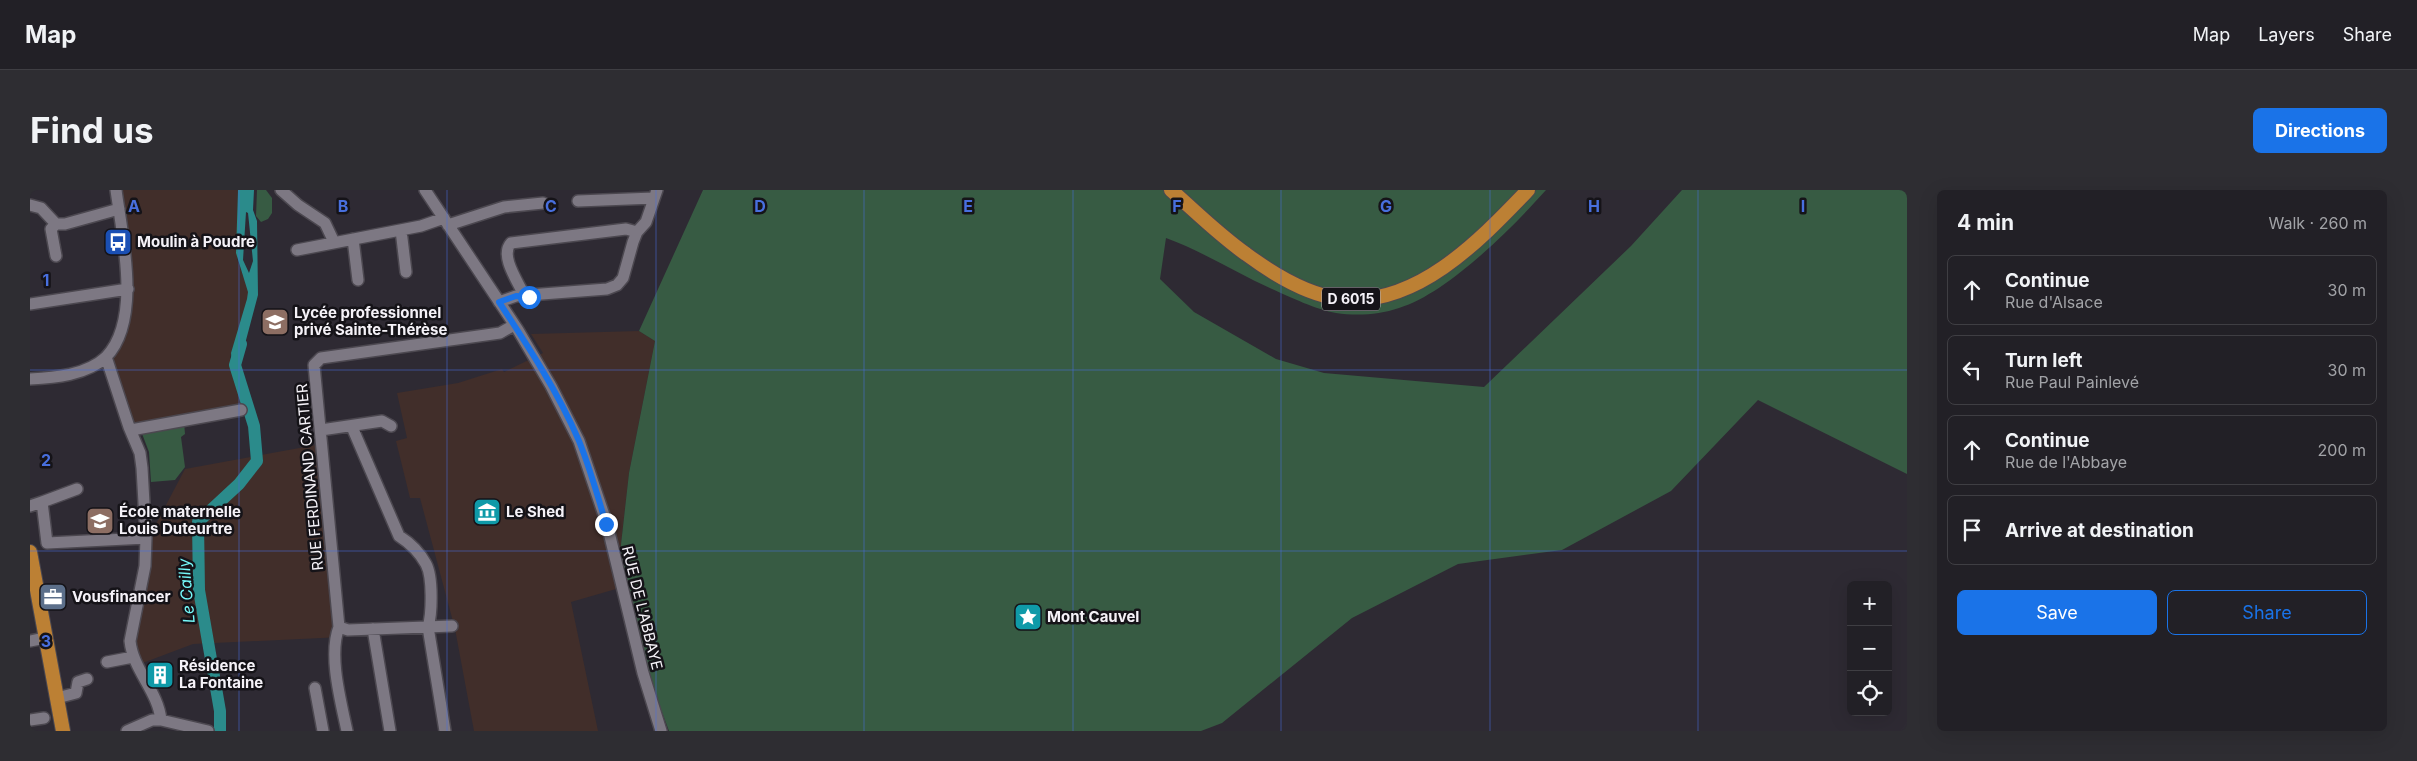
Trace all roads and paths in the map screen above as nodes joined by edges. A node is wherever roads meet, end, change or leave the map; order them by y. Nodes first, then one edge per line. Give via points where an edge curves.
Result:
1 (116, 190) edge
2 (281, 190) edge
3 (425, 190) edge
4 (1171, 190) edge
5 (1528, 190) edge
6 (655, 194) edge
7 (578, 201) dead end
8 (543, 203) dead end
9 (30, 205) edge
10 (119, 209) junction
11 (446, 221) junction
12 (56, 224) junction
13 (401, 230) junction
14 (637, 232) junction
15 (353, 239) junction
16 (334, 242) junction
17 (297, 250) dead end
18 (56, 256) dead end
19 (406, 272) dead end
20 (358, 280) dead end
21 (128, 289) junction
22 (525, 296) junction
23 (499, 302) junction
24 (30, 304) edge
25 (516, 327) junction
26 (106, 356) junction
27 (30, 379) edge
28 (241, 410) dead end
29 (391, 426) dead end
30 (352, 427) junction
31 (131, 430) junction
32 (321, 430) junction
33 (76, 489) dead end
34 (42, 502) junction
35 (30, 506) edge
36 (146, 538) junction
37 (30, 552) edge
38 (339, 626) junction
39 (452, 626) dead end
40 (428, 627) junction
41 (373, 629) junction
42 (45, 638) junction
43 (30, 641) edge
44 (133, 657) junction
45 (107, 662) dead end
46 (87, 679) dead end
47 (315, 688) dead end
48 (57, 698) junction
49 (52, 717) junction
50 (30, 720) edge
51 (161, 720) junction
52 (63, 731) edge
53 (126, 731) edge
54 (208, 731) edge
55 (322, 731) edge
56 (347, 731) edge
57 (390, 731) edge
58 (445, 731) edge
59 (661, 731) edge

1 - 10 street
2 - 16 street via 325,223
3 - 11 street, RUE DE L'ABBAYE
4 - 5 main road, D 6015 via 1246,254 1295,284 1318,294 1365,300 1394,294 1431,275 1470,246
6 - 7 street
6 - 14 street via 646,222
8 - 11 street via 504,207
9 - 12 street via 41,208
10 - 12 street
10 - 21 street
11 - 13 street
11 - 23 street, RUE DE L'ABBAYE
12 - 18 street via 51,229
13 - 15 street
13 - 19 street
14 - 22 street via 623,278 617,286
14 - 22 street via 626,230 511,243 507,257
15 - 16 street
15 - 20 street
16 - 17 street
21 - 24 street
21 - 26 street via 121,327
22 - 23 street
23 - 25 street, RUE DE L'ABBAYE
25 - 32 street, RUE FERDINAND CARTIER via 500,333 321,358 314,365
25 - 59 street, RUE DE L'ABBAYE via 559,402 584,455 606,524 643,673
26 - 27 street via 72,374
26 - 31 street
28 - 31 street
29 - 30 street via 382,421
30 - 32 street
30 - 40 street via 400,536 413,546 426,564 431,616
31 - 36 street via 140,453
32 - 38 street, RUE FERDINAND CARTIER
33 - 34 street
34 - 35 street
34 - 36 street via 47,543
36 - 44 street via 145,566 130,641
37 - 42 main road
38 - 41 street via 348,630
38 - 56 street, RUE FERDINAND CARTIER via 336,634 337,674
39 - 40 street
40 - 41 street
40 - 58 street
41 - 57 street
42 - 43 street
42 - 48 main road
44 - 45 street
44 - 51 street via 157,704
46 - 48 street via 78,682 76,693
47 - 55 street
48 - 49 main road
49 - 50 street
49 - 52 main road
51 - 53 street via 152,720
51 - 54 street

